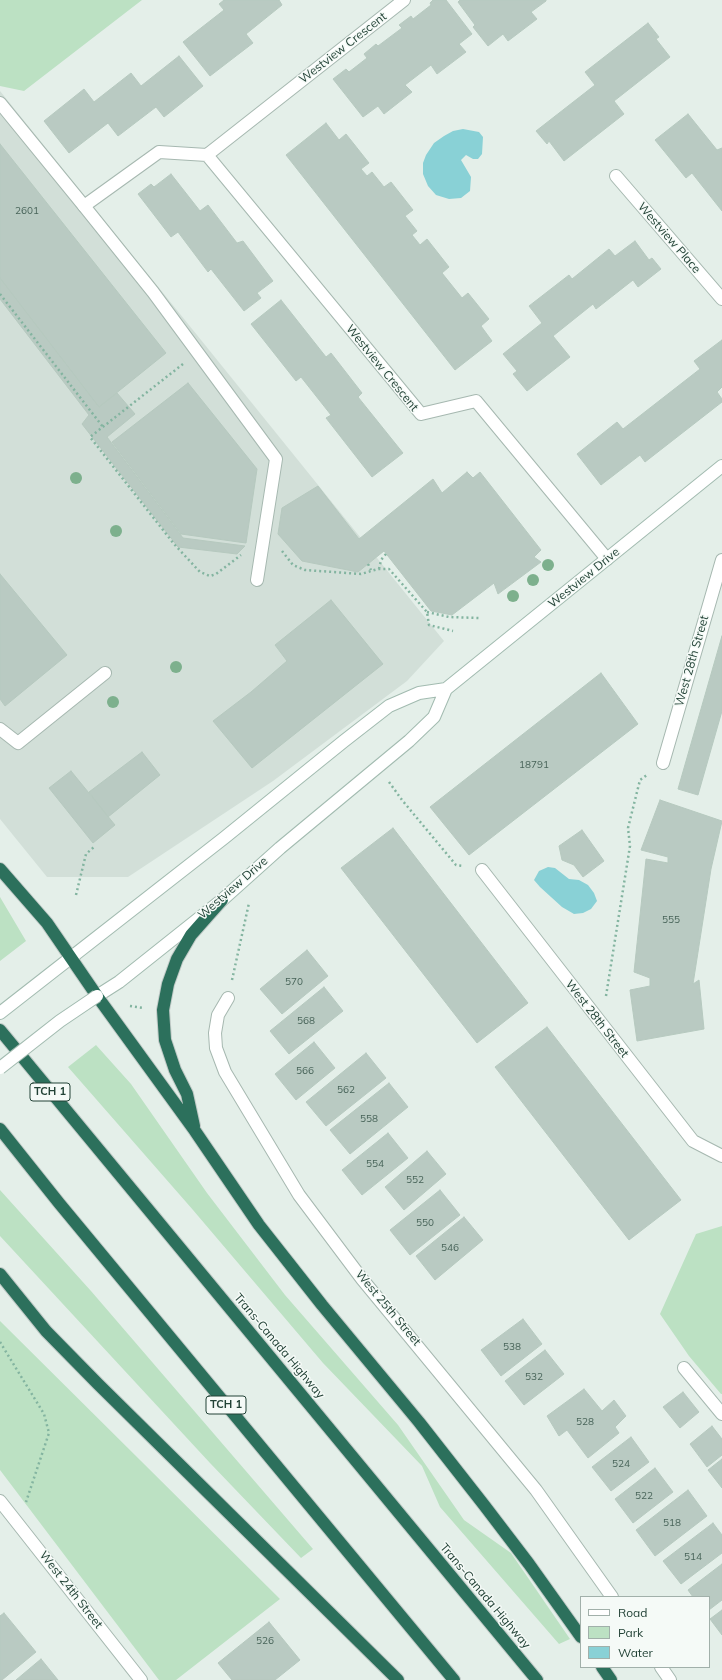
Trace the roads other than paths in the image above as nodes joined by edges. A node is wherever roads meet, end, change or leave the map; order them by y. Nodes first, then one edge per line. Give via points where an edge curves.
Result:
1 (404, 0) edge
2 (0, 104) edge
3 (207, 155) junction
4 (616, 176) dead end
5 (84, 206) junction
6 (722, 299) edge
7 (722, 466) edge
8 (607, 559) junction
9 (722, 560) edge
10 (257, 580) dead end
11 (105, 673) dead end
12 (446, 689) junction
13 (0, 729) edge
14 (663, 763) road end
15 (0, 869) edge
16 (482, 870) road end
17 (222, 900) junction
18 (71, 958) junction
19 (97, 996) junction
20 (228, 998) road end
21 (0, 1013) edge
22 (0, 1030) edge
23 (0, 1068) edge
24 (0, 1129) edge
25 (195, 1131) junction
26 (722, 1156) edge
27 (3, 1279) edge
28 (684, 1368) dead end
29 (722, 1414) edge
30 (0, 1501) edge
31 (611, 1596) edge
32 (580, 1636) edge
33 (603, 1668) edge
34 (662, 1668) edge
35 (141, 1680) edge
36 (398, 1680) edge
37 (454, 1680) edge
38 (537, 1680) edge
39 (611, 1680) edge
40 (670, 1680) edge

1 - 3 street, Westview Crescent
2 - 5 street
3 - 5 street via 159,152
3 - 8 street, Westview Crescent via 421,414 476,401
4 - 6 street, Westview Place
5 - 10 street via 153,292 276,459
7 - 8 street, Westview Drive
8 - 12 street, Westview Drive
9 - 14 street, West 28th Street
11 - 13 street via 18,743
12 - 17 street, Westview Drive via 434,717 409,741 280,848
12 - 18 street via 419,693 389,706
15 - 18 highway via 47,923
16 - 26 street, West 28th Street via 693,1141
17 - 19 street, Westview Drive via 119,982
17 - 25 highway via 191,934 177,959 168,984 163,1010 166,1040 175,1070 187,1094
18 - 19 highway
18 - 21 street
19 - 23 street, Westview Drive, bridge
19 - 25 highway
20 - 31 street, West 25th Street via 218,1015 216,1048 225,1072 299,1195 362,1279 536,1490
22 - 38 highway, Trans-Canada Highway / TCH 1
24 - 37 highway, TCH 1
25 - 32 highway via 259,1224 484,1505
27 - 36 highway via 46,1331 98,1384
28 - 29 street
30 - 35 street, West 24th Street
33 - 39 highway
34 - 40 street

